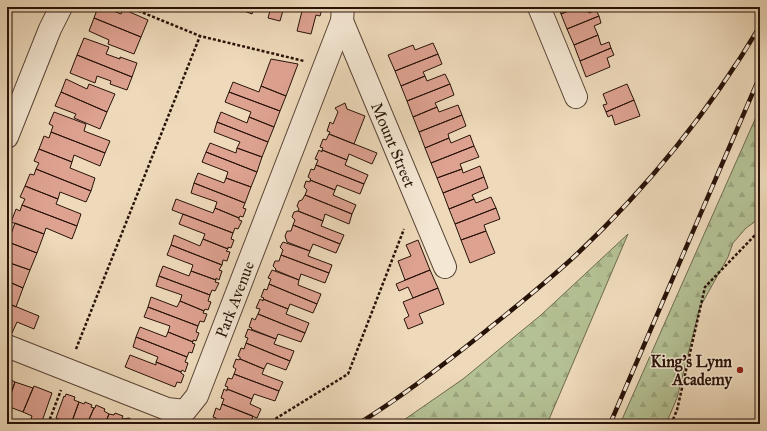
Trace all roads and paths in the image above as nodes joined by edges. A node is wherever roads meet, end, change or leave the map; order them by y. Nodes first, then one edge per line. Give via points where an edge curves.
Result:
1 (61, 7) edge
2 (129, 7) edge
3 (539, 7) edge
4 (343, 14) edge
5 (200, 36) junction
6 (324, 66) junction
7 (576, 98) dead end
8 (7, 137) edge
9 (418, 202) junction
10 (760, 230) edge
11 (445, 267) dead end
12 (7, 346) edge
13 (68, 370) junction
14 (48, 424) edge
15 (267, 424) edge
16 (671, 424) edge

1 - 8 street
2 - 5 path
3 - 7 street
4 - 6 street, Park Avenue
4 - 9 street, Mount Street
5 - 6 path
5 - 13 path
6 - 13 street, Park Avenue via 197,396 186,411 167,409
9 - 11 street, Mount Street
9 - 15 path via 406,224 348,374
10 - 16 path via 705,287 677,410
12 - 13 street, Park Avenue
13 - 14 path

